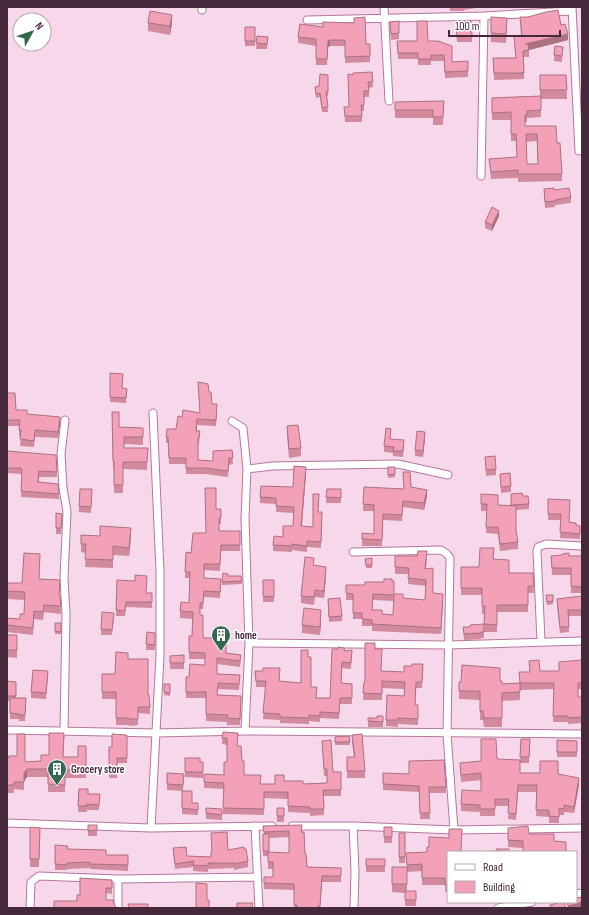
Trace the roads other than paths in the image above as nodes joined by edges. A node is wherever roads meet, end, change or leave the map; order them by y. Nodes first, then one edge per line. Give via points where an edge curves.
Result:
1 (384, 7) edge
2 (572, 9) edge
3 (484, 16) junction
4 (386, 17) junction
5 (307, 20) dead end
6 (389, 101) dead end
7 (579, 151) dead end
8 (481, 176) dead end
9 (153, 413) dead end
10 (65, 420) dead end
11 (232, 421) dead end
12 (247, 469) junction
13 (448, 475) dead end
14 (582, 546) edge
15 (353, 552) dead end
16 (541, 641) junction
17 (582, 641) edge
18 (249, 643) junction
19 (448, 645) junction
20 (7, 730) edge
21 (245, 731) junction
22 (64, 732) junction
23 (156, 733) junction
24 (447, 734) junction
25 (582, 734) edge
26 (7, 823) edge
27 (255, 826) junction
28 (352, 826) junction
29 (151, 828) junction
30 (582, 828) edge
31 (454, 830) junction
32 (257, 876) junction
33 (118, 879) junction
34 (526, 903) edge
35 (30, 908) edge
36 (118, 908) edge
37 (258, 908) edge
38 (354, 908) edge
39 (499, 908) edge

1 - 4 street
2 - 3 street
2 - 7 street
3 - 4 street
3 - 8 street
4 - 5 street
4 - 6 street
9 - 23 street via 160,571 160,656
10 - 22 street via 62,454 67,512 64,578
11 - 12 street via 243,428
12 - 13 street via 272,466 398,464
12 - 18 street via 245,519
14 - 16 street via 546,544 538,547
15 - 19 street via 441,550 447,554 450,558
16 - 17 street
16 - 19 street
18 - 19 street
18 - 21 street
19 - 24 street
20 - 22 street
21 - 23 street
21 - 24 street
22 - 23 street
23 - 29 street
24 - 25 street
24 - 31 street
26 - 29 street
27 - 28 street
27 - 29 street
27 - 32 street
28 - 31 street
28 - 38 street
30 - 31 street
32 - 33 street
32 - 37 street
33 - 35 street via 39,876 31,882
33 - 36 street
34 - 39 street

